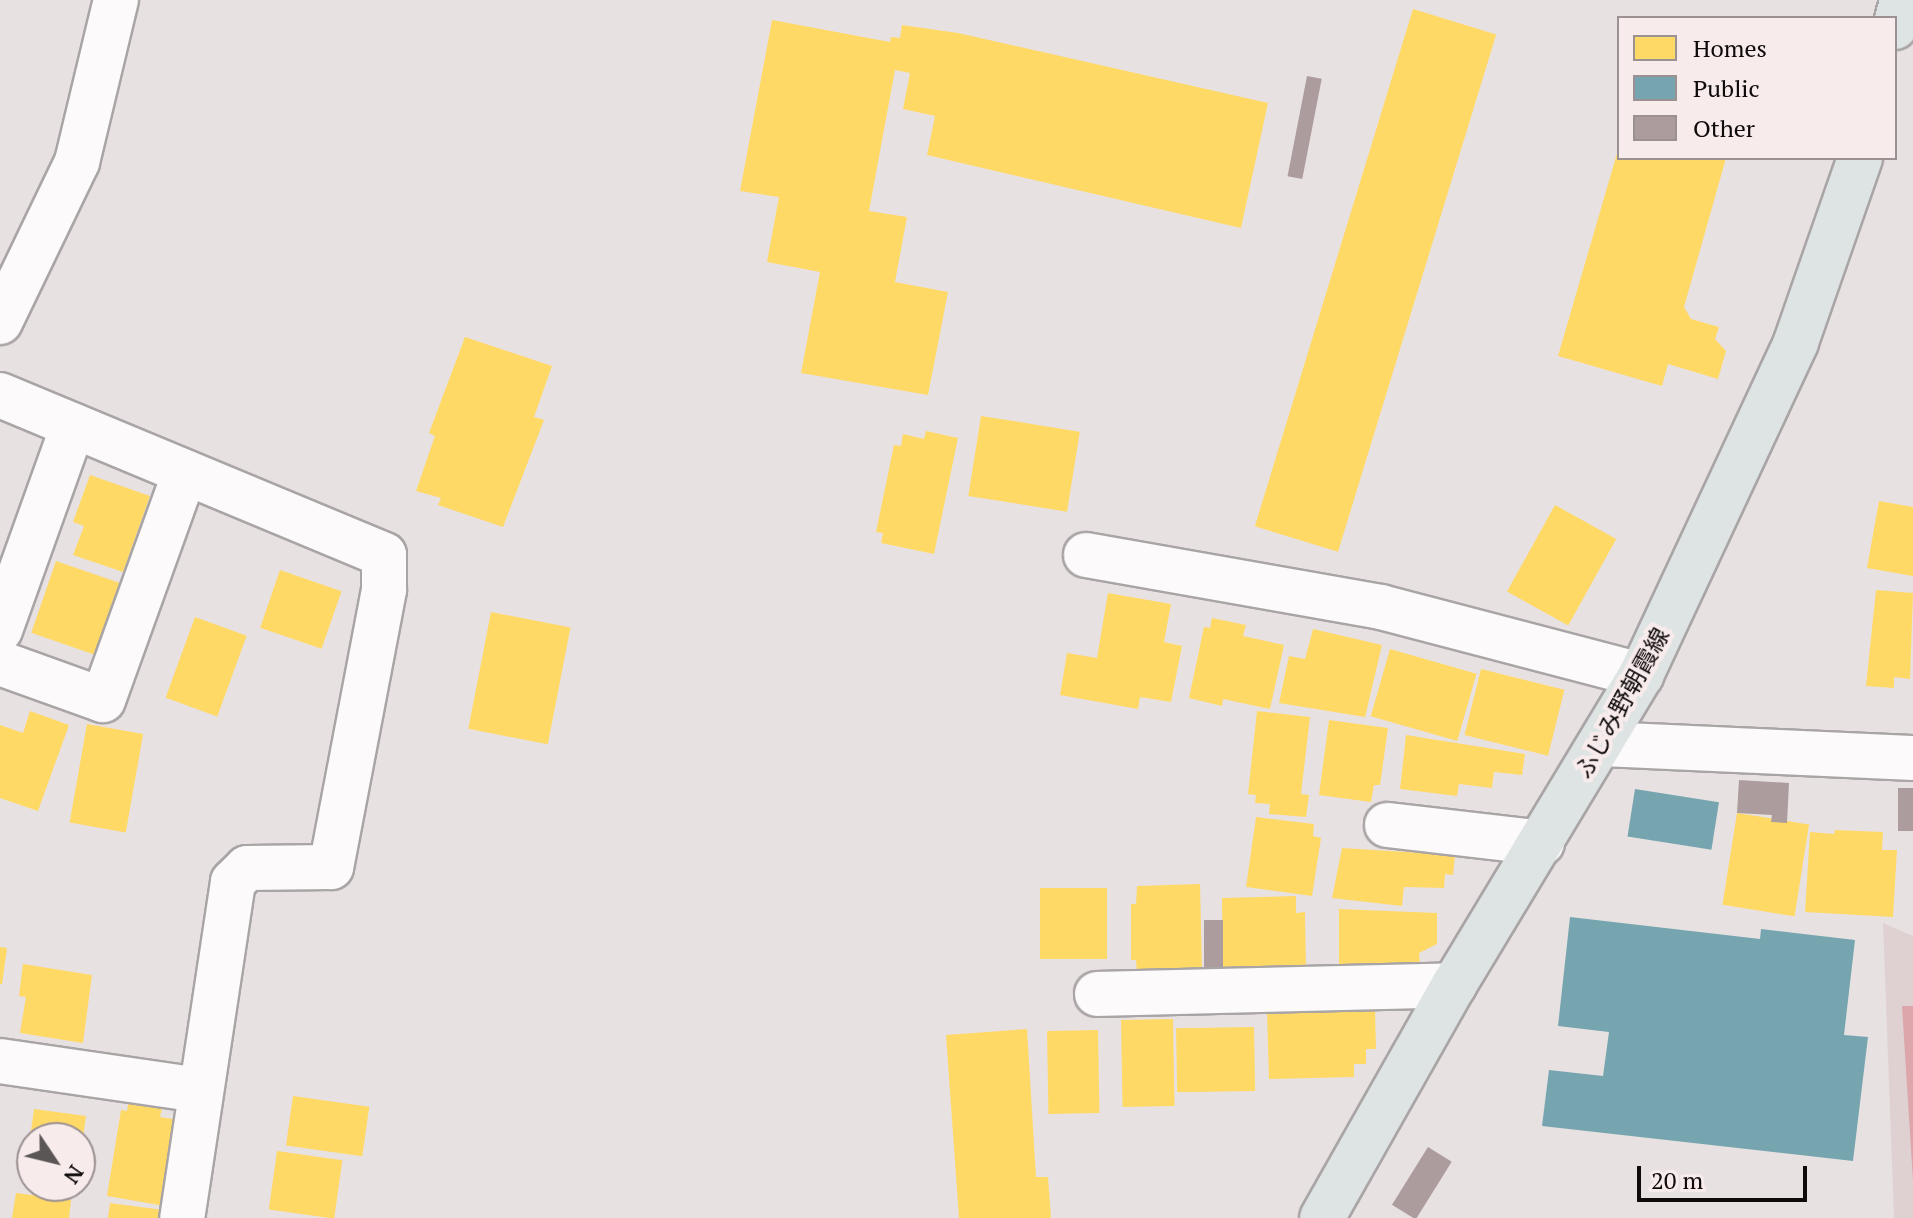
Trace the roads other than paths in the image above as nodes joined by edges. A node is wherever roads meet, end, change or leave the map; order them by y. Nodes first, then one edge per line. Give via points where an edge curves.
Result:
1 (116, 0) edge
2 (1859, 160) edge
3 (0, 322) edge
4 (0, 395) edge
5 (73, 426) junction
6 (185, 472) junction
7 (1086, 555) dead end
8 (0, 630) edge
9 (0, 663) edge
10 (1641, 675) junction
11 (1603, 744) junction
12 (1913, 758) edge
13 (1387, 825) dead end
14 (1542, 843) junction
15 (1454, 985) junction
16 (1097, 994) dead end
17 (0, 1061) edge
18 (200, 1090) junction
19 (182, 1218) edge
20 (1322, 1218) edge

1 - 3 street via 77,162
2 - 10 main road, ふじみ野朝霞線 via 1796,342
4 - 5 street
5 - 6 street
5 - 8 street
6 - 9 street via 103,700
6 - 18 street via 384,555 384,590 331,867 247,868 233,882
7 - 10 street via 1381,607
10 - 11 main road, ふじみ野朝霞線
11 - 12 street
11 - 14 main road, ふじみ野朝霞線
13 - 14 street
14 - 15 main road, ふじみ野朝霞線
15 - 16 street
15 - 20 main road, ふじみ野朝霞線
17 - 18 street
18 - 19 street

